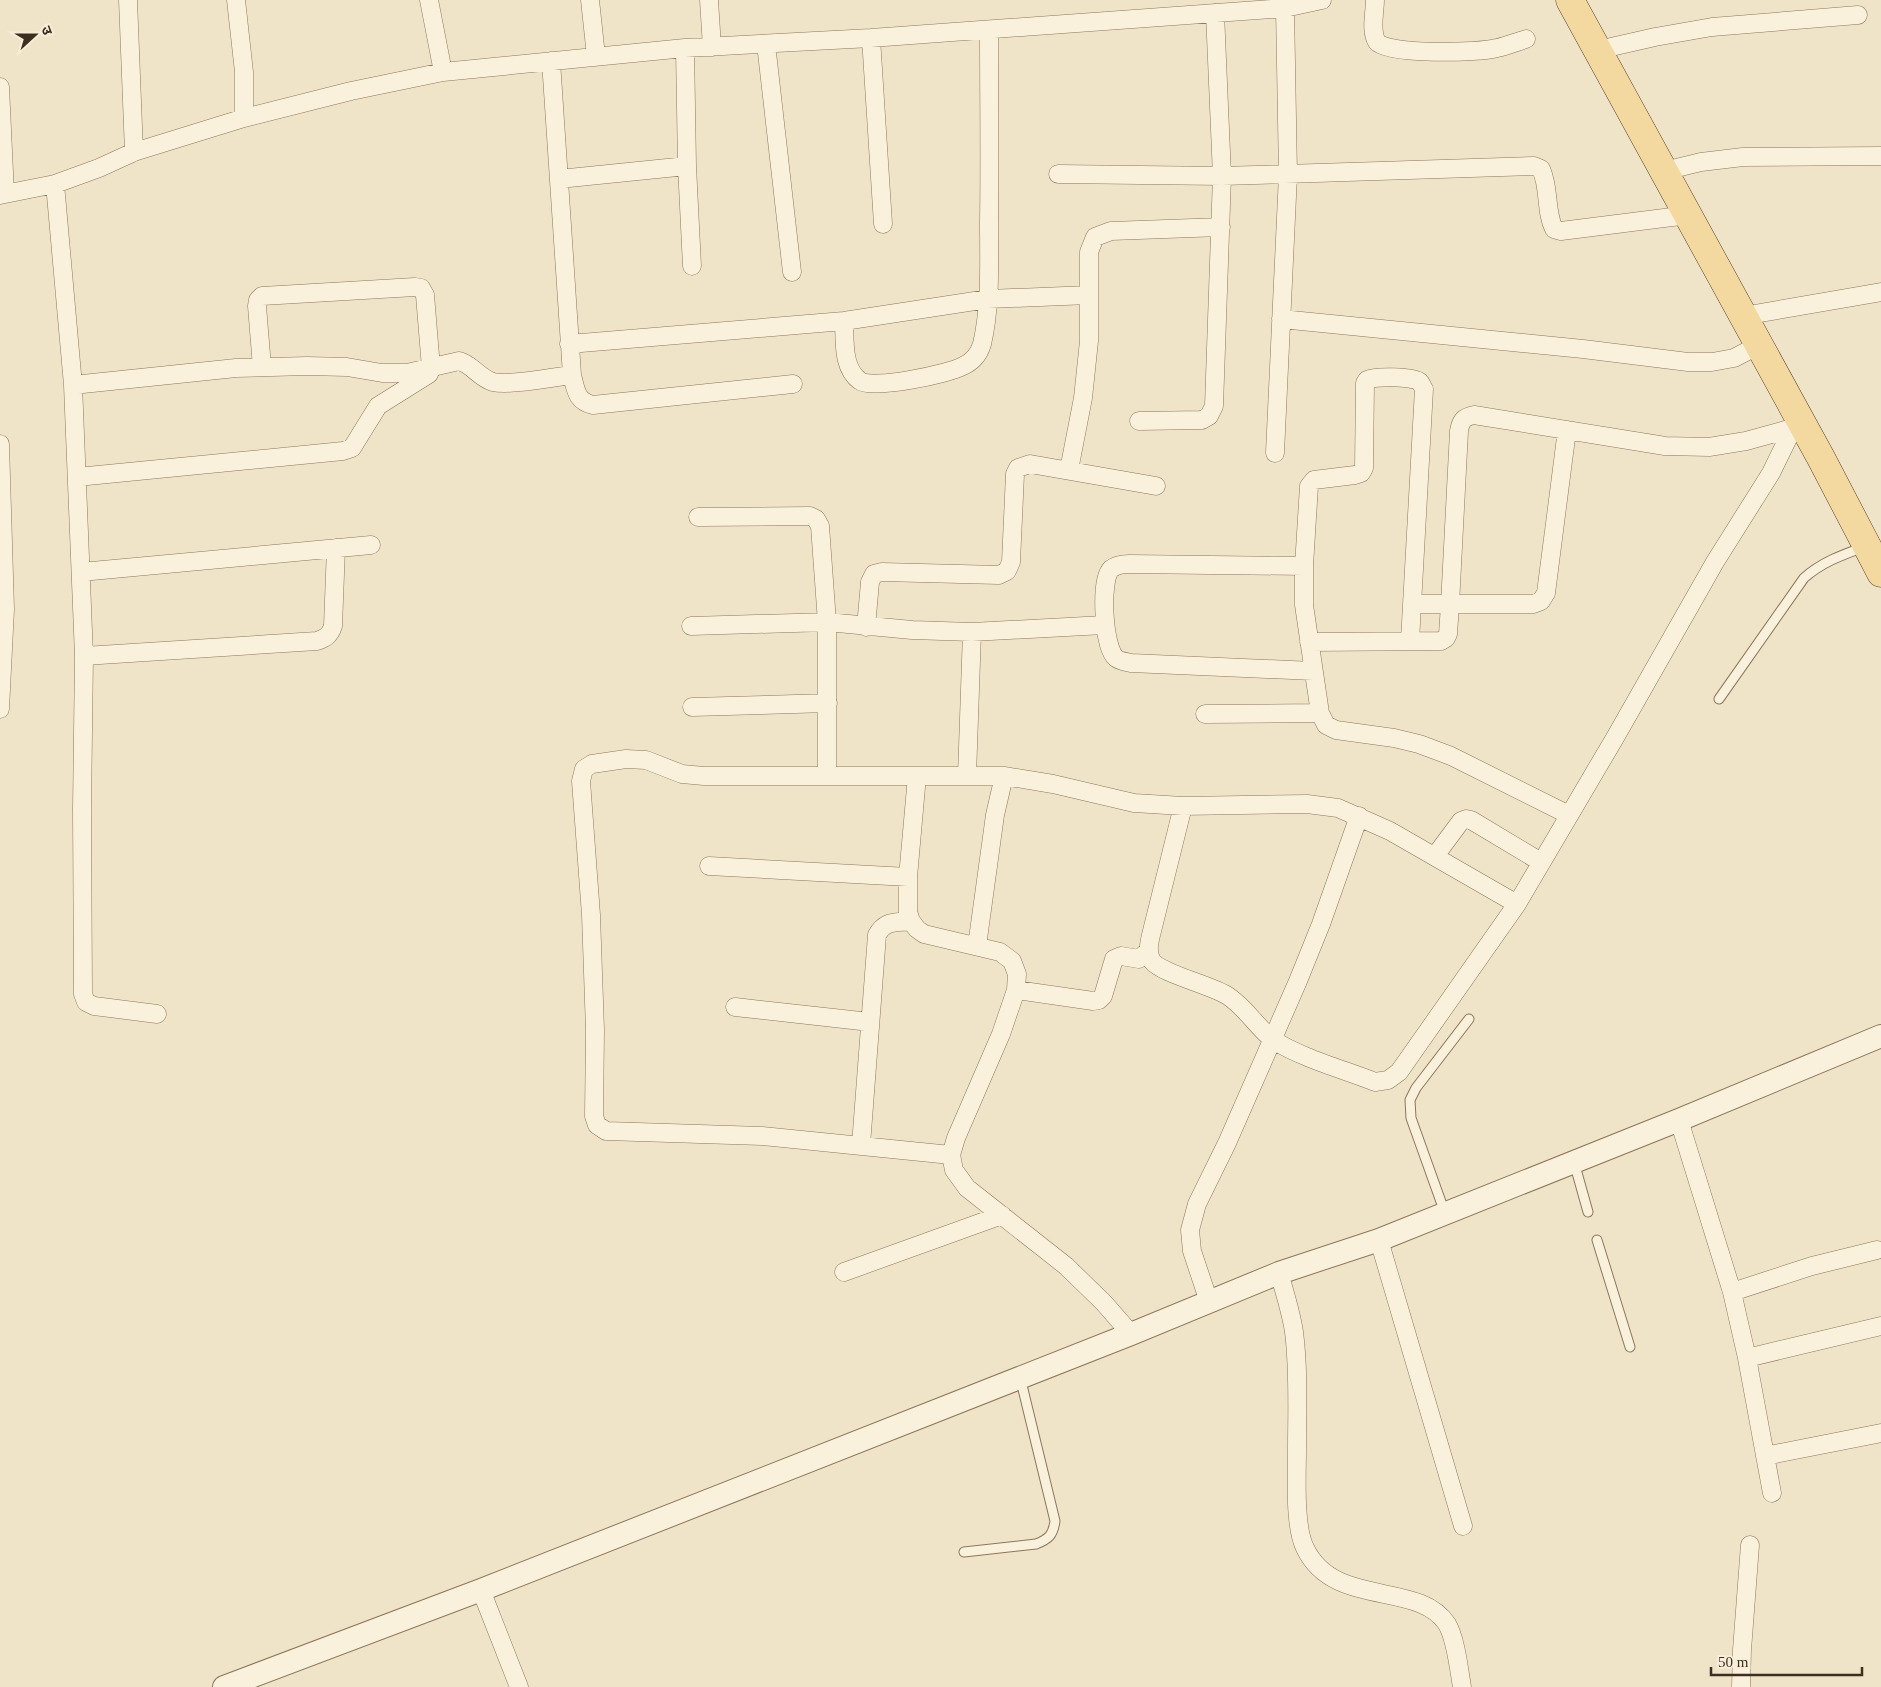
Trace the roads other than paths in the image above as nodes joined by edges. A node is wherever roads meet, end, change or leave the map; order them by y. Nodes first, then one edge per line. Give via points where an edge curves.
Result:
1 (128, 0) edge
2 (236, 0) edge
3 (429, 0) edge
4 (590, 0) edge
5 (709, 0) edge
6 (1322, 0) edge
7 (1375, 0) edge
8 (1570, 0) edge
9 (1284, 8) junction
10 (1215, 13) junction
11 (1858, 16) dead end
12 (989, 30) junction
13 (871, 38) junction
14 (1526, 38) dead end
15 (766, 44) junction
16 (712, 46) junction
17 (685, 48) junction
18 (1598, 50) junction
19 (596, 56) junction
20 (551, 61) junction
21 (442, 72) junction
22 (0, 87) edge
23 (244, 118) junction
24 (134, 152) junction
25 (1881, 156) edge
26 (687, 166) junction
27 (1664, 170) junction
28 (1058, 174) dead end
29 (1288, 175) junction
30 (1222, 176) junction
31 (559, 179) junction
32 (55, 184) junction
33 (2, 195) edge
34 (1688, 216) junction
35 (883, 224) dead end
36 (1221, 226) junction
37 (692, 266) dead end
38 (792, 272) dead end
39 (1881, 292) edge
40 (1089, 295) junction
41 (988, 299) junction
42 (1743, 316) junction
43 (1282, 319) junction
44 (844, 321) junction
45 (570, 344) junction
46 (1759, 345) junction
47 (262, 367) junction
48 (431, 368) junction
49 (572, 375) junction
50 (793, 384) dead end
51 (73, 385) junction
52 (1139, 420) dead end
53 (1798, 426) junction
54 (1567, 430) junction
55 (0, 444) edge
56 (1275, 452) dead end
57 (1069, 470) junction
58 (77, 477) junction
59 (1156, 486) dead end
60 (698, 518) dead end
61 (2, 543) edge
62 (371, 545) dead end
63 (1867, 546) junction
64 (336, 548) junction
65 (1304, 566) junction
66 (81, 572) junction
67 (1881, 572) edge
68 (1412, 604) junction
69 (1450, 605) junction
70 (827, 622) junction
71 (1104, 625) junction
72 (691, 626) dead end
73 (866, 627) junction
74 (972, 632) junction
75 (1410, 641) junction
76 (1309, 642) junction
77 (84, 656) junction
78 (1313, 671) junction
79 (1718, 699) dead end
80 (828, 704) junction
81 (692, 707) dead end
82 (0, 709) edge
83 (1320, 713) junction
84 (1205, 714) dead end
85 (827, 775) junction
86 (917, 776) junction
87 (967, 776) junction
88 (1004, 776) junction
89 (1183, 806) junction
90 (1569, 815) junction
91 (1359, 816) junction
92 (1435, 856) junction
93 (1542, 862) junction
94 (709, 866) dead end
95 (908, 877) junction
96 (1517, 904) junction
97 (911, 921) junction
98 (977, 946) junction
99 (1148, 952) junction
100 (1016, 990) junction
101 (734, 1007) dead end
102 (157, 1014) dead end
103 (1470, 1019) dead end
104 (870, 1022) junction
105 (1881, 1036) edge
106 (1274, 1040) junction
107 (1679, 1120) junction
108 (861, 1145) junction
109 (951, 1155) junction
110 (1574, 1162) junction
111 (1588, 1212) dead end
112 (1445, 1213) junction
113 (1002, 1215) junction
114 (1379, 1240) junction
115 (1597, 1240) dead end
116 (1877, 1250) dead end
117 (844, 1272) dead end
118 (1279, 1273) junction
119 (1732, 1292) junction
120 (1208, 1302) junction
121 (1881, 1326) edge
122 (1131, 1334) junction
123 (1630, 1347) dead end
124 (1747, 1358) junction
125 (1020, 1377) junction
126 (1881, 1433) edge
127 (1765, 1456) junction
128 (1772, 1493) dead end
129 (1463, 1526) dead end
130 (1750, 1545) dead end
131 (964, 1552) dead end
132 (481, 1590) junction
133 (224, 1687) edge
134 (519, 1687) edge
135 (1462, 1687) edge
136 (1741, 1687) edge

1 - 24 street
2 - 23 street via 244,72
3 - 21 street
4 - 19 street
5 - 16 street
6 - 9 street
7 - 14 street via 1374,31 1384,48 1470,52 1497,48
8 - 18 main road
9 - 10 street
9 - 29 street
10 - 12 street
10 - 30 street
11 - 18 street via 1712,27
12 - 13 street
12 - 41 street
13 - 15 street
13 - 35 street
15 - 16 street
15 - 38 street
16 - 17 street
17 - 19 street
17 - 26 street
18 - 27 main road
19 - 20 street
20 - 21 street
20 - 31 street
21 - 23 street
22 - 33 street
23 - 24 street
24 - 32 street
25 - 27 street via 1743,157
26 - 31 street
26 - 37 street
27 - 34 main road
28 - 30 street
29 - 30 street
29 - 34 street via 1534,166 1541,169 1545,177 1550,222 1561,232
29 - 43 street
30 - 36 street
31 - 45 street
32 - 33 street
32 - 51 street
34 - 42 main road
36 - 40 street via 1111,231 1095,237 1089,252
36 - 52 street via 1212,411 1202,420
39 - 42 street
40 - 41 street
40 - 57 street via 1083,398
41 - 44 street
41 - 44 street via 982,346 974,359 962,367 877,385 861,382 850,370
42 - 46 main road
43 - 46 street via 1688,362 1734,358
43 - 56 street
44 - 45 street
45 - 49 street
46 - 53 main road
47 - 48 street via 347,367 407,374
47 - 48 street via 257,306 262,296 415,287 421,288 425,295
47 - 51 street
48 - 49 street via 459,361 492,382
48 - 58 street via 429,374 378,406 352,448
49 - 50 street via 578,397 593,405
51 - 58 street
53 - 54 street via 1710,447 1665,446
53 - 63 main road
53 - 90 street via 1715,562
54 - 69 street via 1546,592 1541,600 1533,604
54 - 69 street via 1474,415 1461,421
55 - 61 street
57 - 59 street
57 - 73 street via 1030,464 1018,468 1008,571 999,576 874,574 870,582
58 - 66 street
60 - 70 street via 810,516 816,519 820,526
61 - 82 street via 5,610
62 - 64 street
63 - 67 main road
63 - 79 lane via 1832,559 1804,578
64 - 66 street
64 - 77 street via 333,626 325,638
65 - 68 street via 1309,486 1314,480 1355,475 1364,468 1367,380 1374,377 1414,378 1424,389
65 - 71 street via 1119,565 1107,575
65 - 76 street via 1304,605
66 - 77 street
68 - 69 street
68 - 75 street
69 - 75 street via 1446,638 1441,641
70 - 72 street
70 - 73 street
70 - 80 street
71 - 74 street
71 - 78 street via 1109,647 1116,658 1131,663
73 - 74 street
74 - 87 street
75 - 76 street
76 - 78 street
77 - 102 street via 83,994 86,1002 94,1006
78 - 83 street
80 - 81 street
80 - 85 street
83 - 84 street
83 - 90 street via 1326,724 1336,730 1394,738 1451,756
85 - 86 street
85 - 108 street via 704,776 682,774 646,760 592,764 584,769 581,781 591,915 594,1116 597,1125 606,1131 762,1136
86 - 87 street
86 - 95 street
87 - 88 street
88 - 89 street via 1134,803
88 - 98 street via 993,823
89 - 91 street via 1307,804 1338,808
89 - 99 street
90 - 93 street
91 - 92 street
91 - 106 street via 1321,924
92 - 93 street via 1461,821 1466,819
92 - 96 street
93 - 96 street
94 - 95 street
95 - 97 street
96 - 106 street via 1399,1072 1388,1080 1375,1082
97 - 98 street via 924,934
97 - 104 street via 890,923 881,927 877,935
98 - 100 street via 1000,952 1012,961 1018,974
99 - 100 street via 1139,959 1121,956 1114,959 1099,1000
99 - 106 street via 1153,962 1163,969 1229,997
100 - 109 street
101 - 104 street
103 - 112 lane via 1410,1100 1411,1118
104 - 108 street
105 - 107 street
106 - 120 street via 1197,1204 1190,1230 1192,1251
107 - 110 street
107 - 119 street
108 - 109 street
109 - 113 street via 954,1170 967,1188
110 - 111 lane
110 - 112 street
112 - 114 street
113 - 117 street
113 - 122 street via 1066,1266
114 - 118 street
114 - 129 street
115 - 123 lane
116 - 119 street via 1812,1266
118 - 120 street
118 - 135 street via 1294,1333 1298,1515 1304,1548 1320,1571 1348,1586 1411,1601 1432,1610 1447,1625
119 - 124 street
120 - 122 street
121 - 124 street
122 - 125 street
124 - 127 street
125 - 131 lane via 1055,1521 1054,1532 1036,1544
125 - 132 street
126 - 127 street
127 - 128 street
130 - 136 street
132 - 133 street
132 - 134 street

